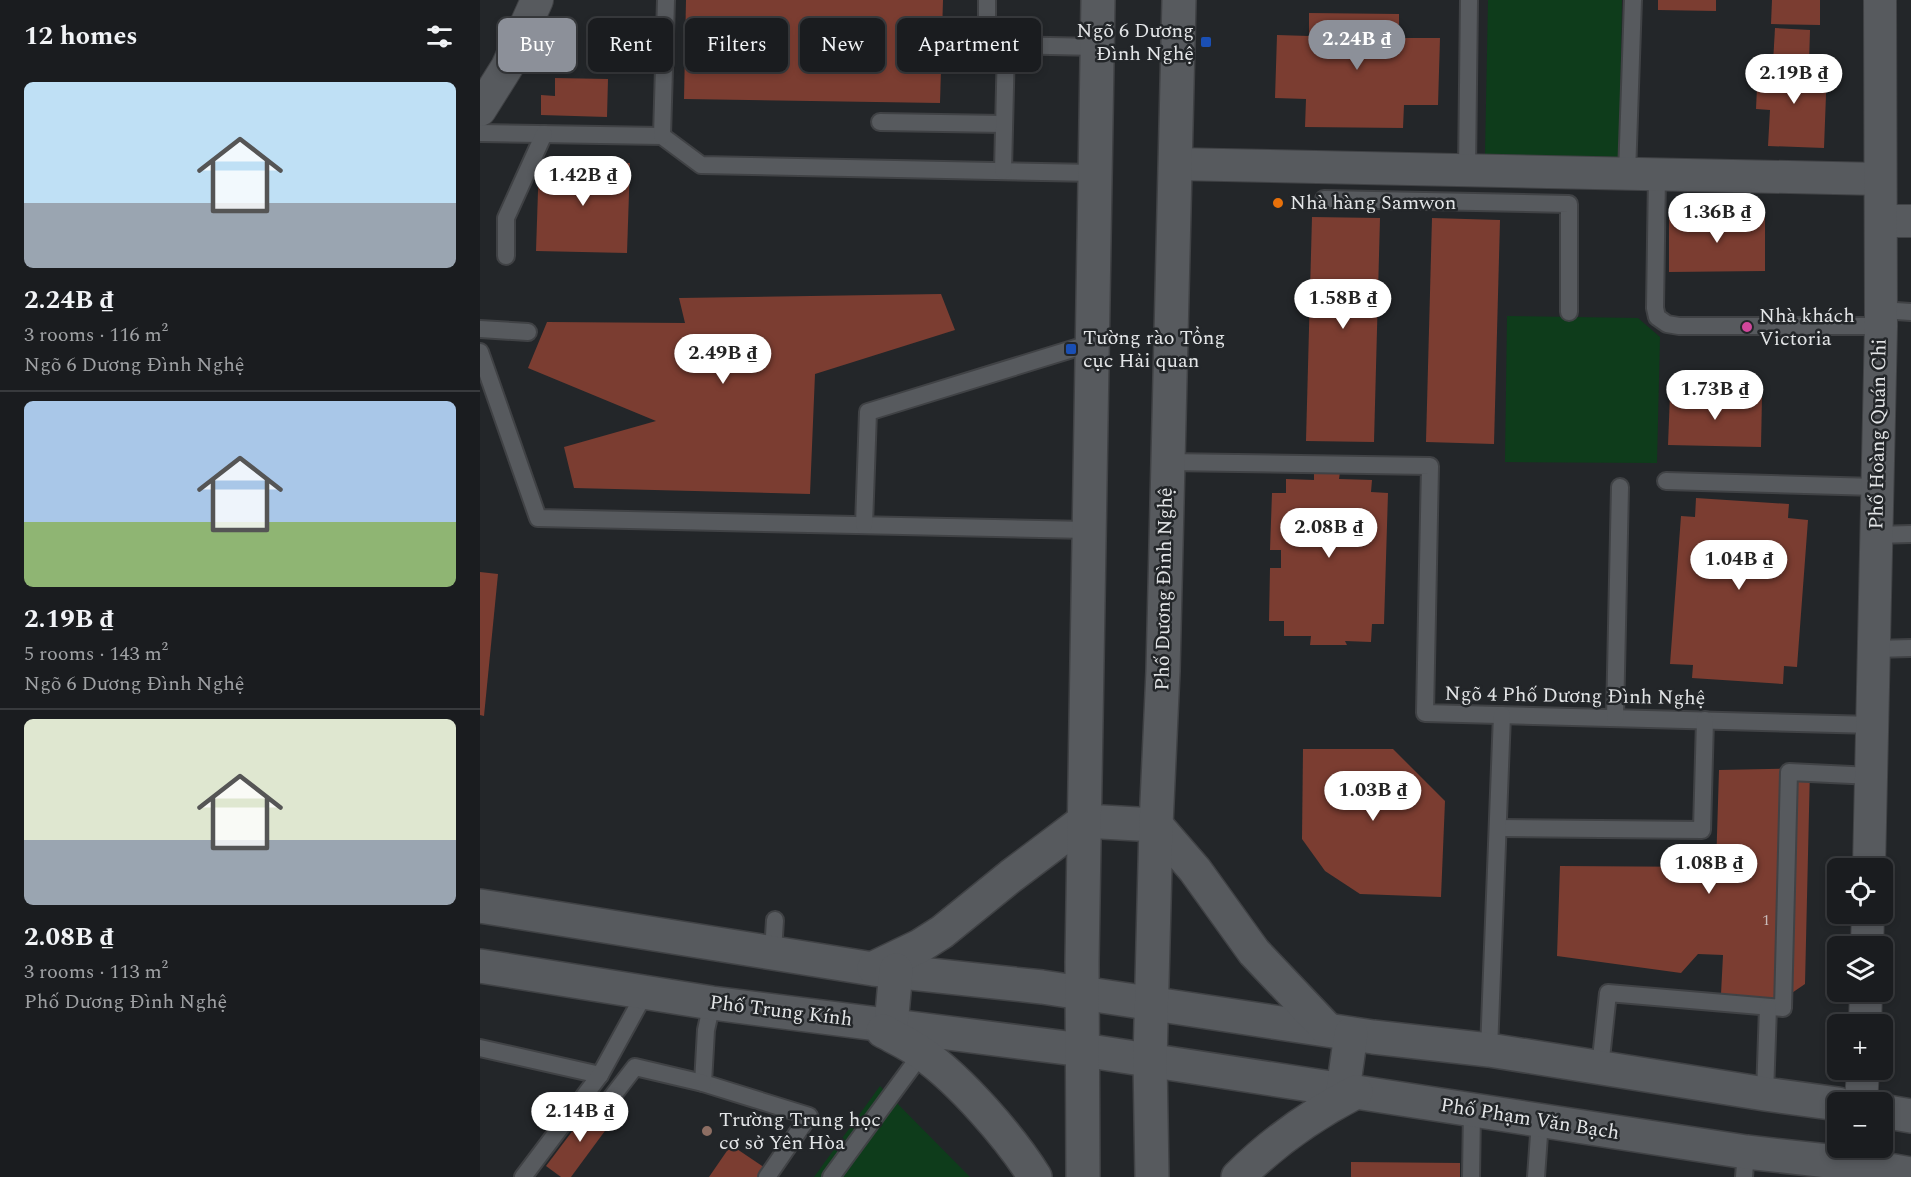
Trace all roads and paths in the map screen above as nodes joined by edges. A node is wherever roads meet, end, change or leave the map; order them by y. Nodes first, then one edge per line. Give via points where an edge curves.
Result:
1 (537, 0) edge
2 (666, 0) edge
3 (987, 0) edge
4 (1098, 0) edge
5 (1179, 0) edge
6 (1468, 0) edge
7 (1633, 0) edge
8 (1880, 0) edge
9 (987, 18) edge
10 (1041, 46) edge
11 (1097, 47) junction
12 (1005, 72) edge
13 (480, 110) edge
14 (880, 122) dead end
15 (1004, 124) junction
16 (480, 133) edge
17 (544, 134) junction
18 (662, 136) junction
19 (1175, 164) junction
20 (1467, 170) junction
21 (1003, 171) junction
22 (1095, 173) junction
23 (1642, 174) junction
24 (1880, 179) junction
25 (1324, 199) dead end
26 (1896, 221) edge
27 (506, 256) dead end
28 (1569, 312) dead end
29 (1891, 316) edge
30 (480, 329) edge
31 (528, 332) dead end
32 (1092, 344) junction
33 (480, 352) edge
34 (1167, 462) junction
35 (1666, 481) dead end
36 (1620, 487) dead end
37 (1876, 487) junction
38 (864, 525) junction
39 (1088, 530) junction
40 (1911, 534) edge
41 (1876, 535) junction
42 (1911, 648) edge
43 (1875, 649) junction
44 (1503, 715) junction
45 (1615, 718) junction
46 (1705, 720) junction
47 (1874, 725) junction
48 (1872, 776) junction
49 (1084, 821) junction
50 (1156, 825) junction
51 (1498, 828) junction
52 (1869, 858) edge
53 (480, 906) edge
54 (480, 966) edge
55 (884, 970) junction
56 (645, 993) junction
57 (1082, 993) junction
58 (712, 1003) junction
59 (1152, 1004) junction
60 (1768, 1007) junction
61 (879, 1024) junction
62 (1339, 1031) junction
63 (480, 1048) edge
64 (1083, 1050) junction
65 (1489, 1050) junction
66 (922, 1053) junction
67 (1150, 1061) junction
68 (1600, 1068) junction
69 (600, 1076) junction
70 (703, 1083) junction
71 (1349, 1091) junction
72 (1765, 1095) junction
73 (1827, 1103) edge
74 (1472, 1110) junction
75 (601, 1111) dead end
76 (1893, 1113) edge
77 (1911, 1116) edge
78 (1540, 1120) junction
79 (1856, 1163) edge
80 (1745, 1164) edge
81 (1911, 1174) edge
82 (523, 1177) edge
83 (767, 1177) edge
84 (831, 1177) edge
85 (1035, 1177) edge
86 (1083, 1177) edge
87 (1152, 1177) edge
88 (1238, 1177) edge
89 (1471, 1177) edge
90 (1536, 1177) edge

1 - 13 street via 507,67
2 - 18 lane
3 - 9 lane
4 - 11 main road
5 - 19 main road, Phố Dương Đình Nghệ
6 - 20 lane
7 - 23 lane
8 - 24 street, Phố Hoàng Quán Chi
10 - 11 lane
11 - 22 main road
12 - 15 lane
14 - 15 lane
15 - 21 lane
16 - 17 lane
17 - 18 lane
17 - 27 lane via 506,218
18 - 21 lane via 700,165
19 - 20 street
19 - 34 main road, Phố Dương Đình Nghệ
20 - 23 street
21 - 22 lane
22 - 32 main road
23 - 24 street
23 - 29 lane via 1655,308 1657,317 1667,324
24 - 26 street, Phố Hoàng Quán Chi
25 - 28 lane via 1569,204
26 - 29 street, Phố Hoàng Quán Chi
29 - 37 street, Phố Hoàng Quán Chi
30 - 31 lane
32 - 38 lane via 868,412
32 - 39 main road
33 - 38 lane via 538,518
34 - 44 lane, Ngõ 4 Phố Dương Đình Nghệ via 1430,466 1425,713
34 - 50 main road, Phố Dương Đình Nghệ
35 - 37 lane
36 - 45 lane
37 - 41 street, Phố Hoàng Quán Chi
38 - 39 lane
39 - 49 main road
40 - 41 lane
41 - 43 street, Phố Hoàng Quán Chi
42 - 43 lane
43 - 47 street, Phố Hoàng Quán Chi
44 - 45 lane, Ngõ 4 Phố Dương Đình Nghệ
44 - 51 lane
45 - 46 lane, Ngõ 4 Phố Dương Đình Nghệ
46 - 47 lane, Ngõ 4 Phố Dương Đình Nghệ
46 - 51 lane via 1702,830
47 - 48 street, Phố Hoàng Quán Chi
48 - 52 street, Phố Hoàng Quán Chi
48 - 60 lane via 1789,772 1783,1008
49 - 50 main road
49 - 55 main road via 942,932
49 - 57 main road
50 - 59 main road, Phố Dương Đình Nghệ
50 - 62 main road via 1195,870 1254,952
51 - 65 lane
53 - 55 main road via 774,936
54 - 56 main road, Phố Trung Kính
55 - 57 main road
55 - 61 main road
56 - 58 main road, Phố Trung Kính
56 - 69 lane
57 - 59 main road
57 - 64 main road
58 - 61 main road, Phố Trung Kính
58 - 70 lane
59 - 62 main road
59 - 67 main road, Phố Dương Đình Nghệ
60 - 68 lane via 1608,993
60 - 72 lane
61 - 64 main road, Phố Trung Kính
61 - 66 main road
62 - 65 main road
62 - 71 main road
63 - 69 lane
64 - 67 main road, Phố Trung Kính
64 - 86 main road
65 - 68 main road
66 - 84 lane
66 - 85 main road via 966,1091
67 - 71 main road, Phố Phạm Văn Bạch
67 - 87 main road, Phố Dương Đình Nghệ
68 - 72 main road
69 - 82 lane
70 - 75 lane via 634,1067
70 - 83 lane via 809,1116
71 - 74 main road, Phố Phạm Văn Bạch
71 - 88 main road via 1304,1122
72 - 73 main road
74 - 78 main road, Phố Phạm Văn Bạch
74 - 89 lane
76 - 77 main road
78 - 80 main road, Phố Phạm Văn Bạch
78 - 90 lane
79 - 80 main road, Phố Phạm Văn Bạch
79 - 81 main road, Phố Phạm Văn Bạch

